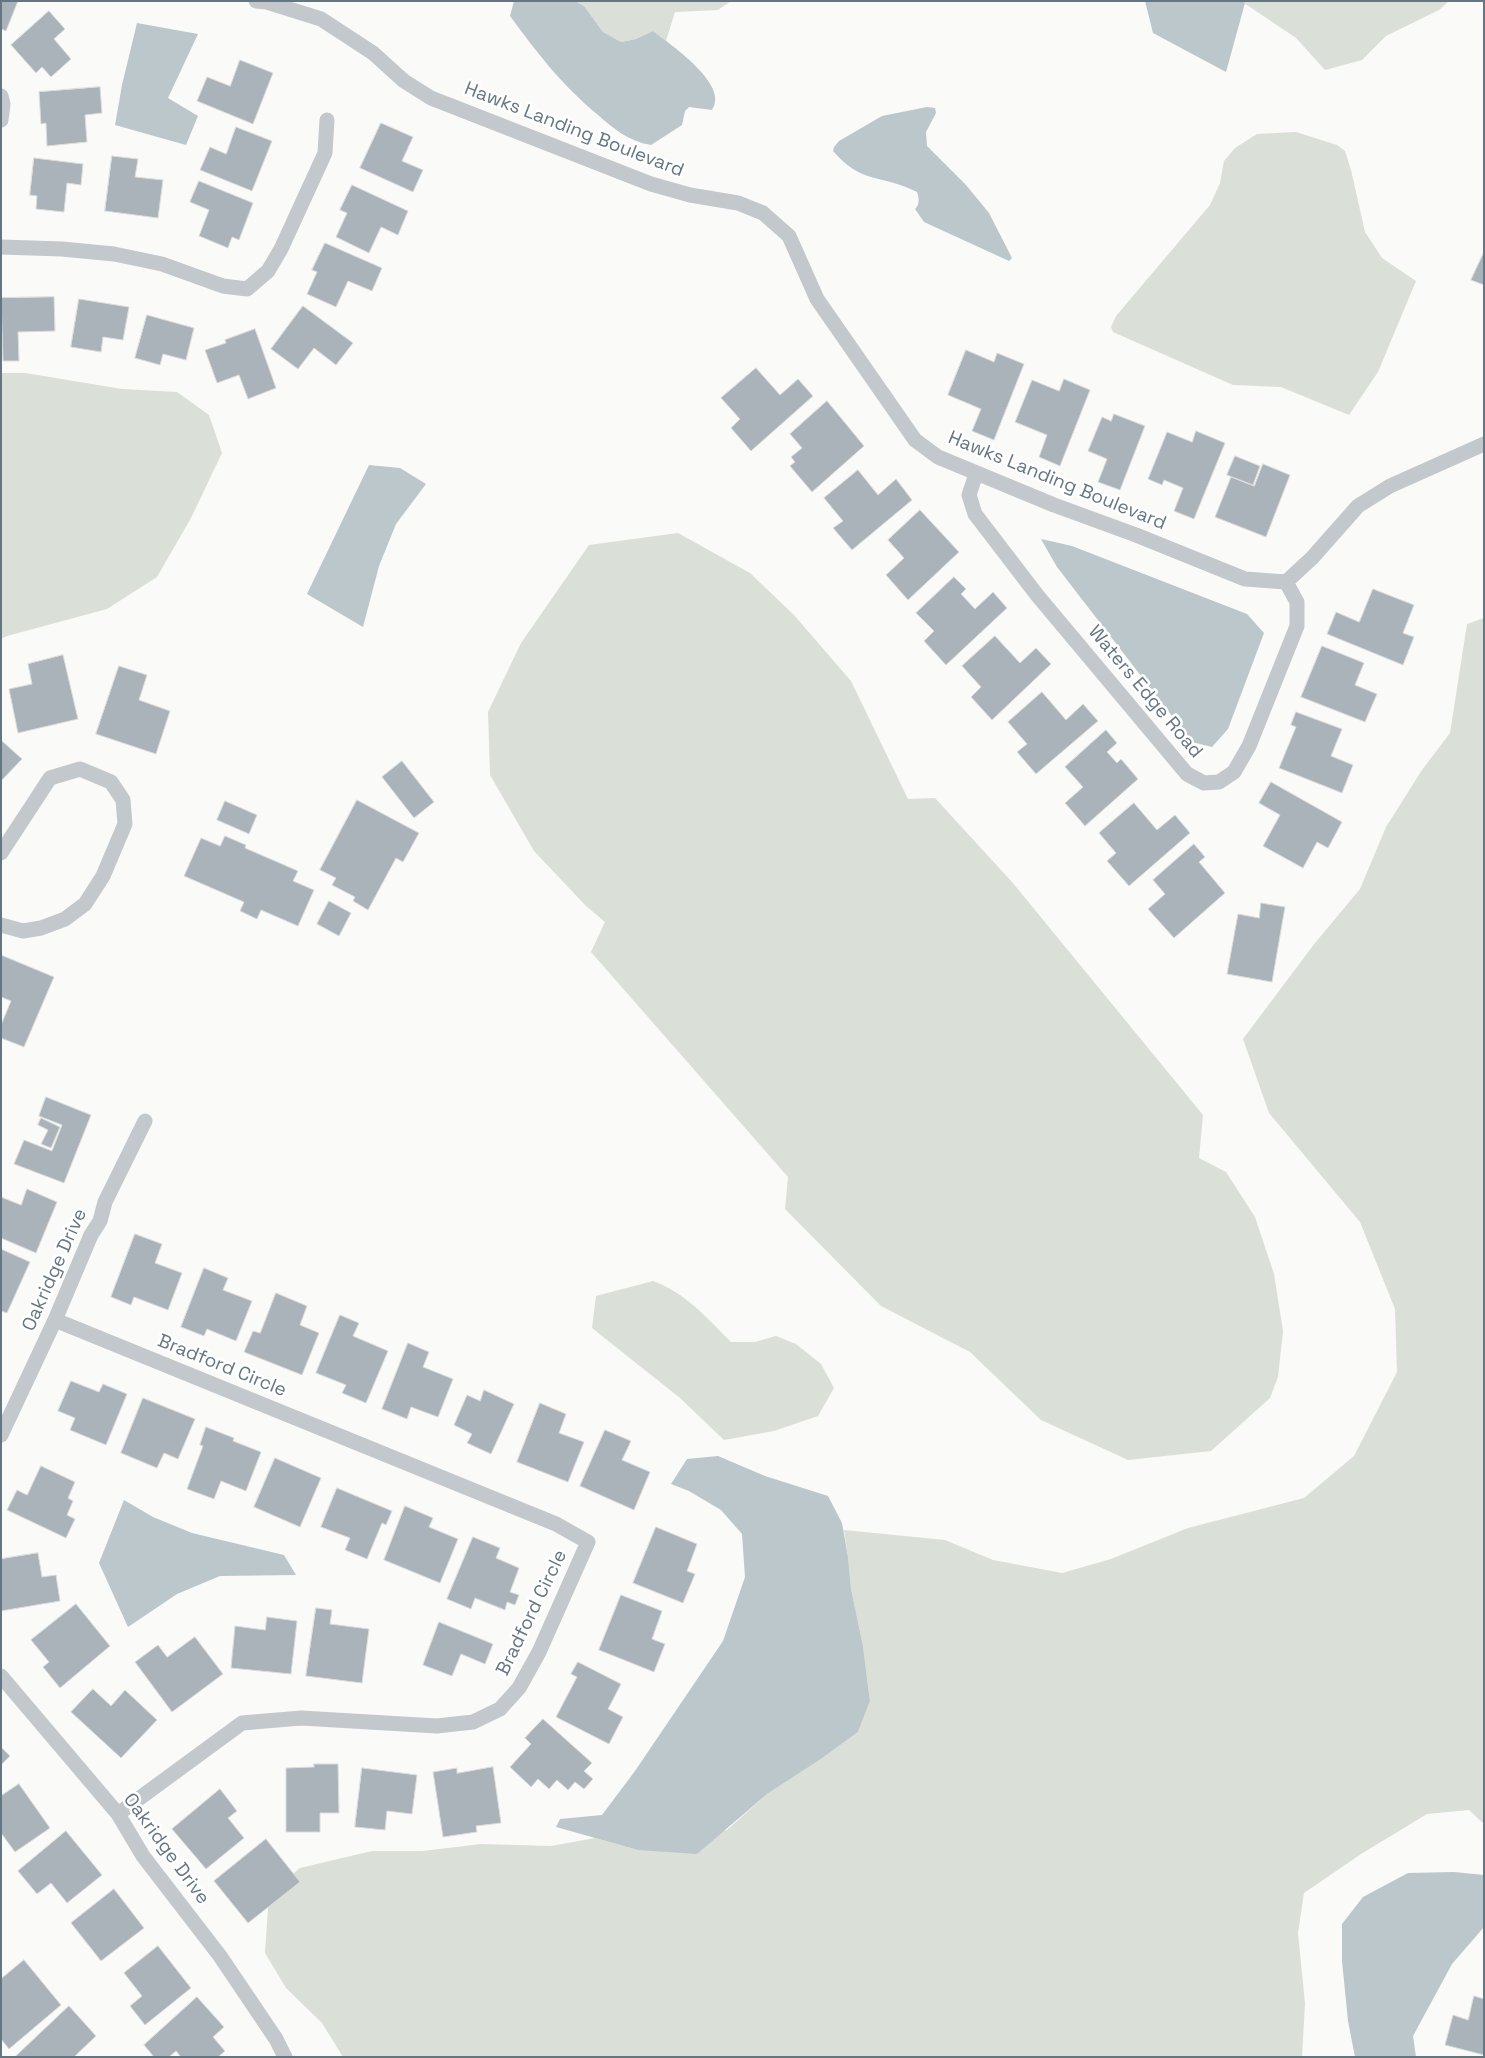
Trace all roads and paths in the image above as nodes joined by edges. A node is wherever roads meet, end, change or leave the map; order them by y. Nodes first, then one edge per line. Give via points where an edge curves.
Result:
1 (256, 1) edge
2 (1, 96) edge
3 (1, 120) edge
4 (327, 120) dead end
5 (1, 247) edge
6 (1484, 444) edge
7 (976, 474) junction
8 (1286, 582) junction
9 (1, 853) edge
10 (1, 925) edge
11 (145, 1121) dead end
12 (55, 1320) junction
13 (1, 1435) edge
14 (1, 1676) edge
15 (118, 1814) junction
16 (285, 2057) edge

1 - 7 street, Hawks Landing Boulevard via 322,19 431,98 652,184 690,195 738,203 764,213 789,236 817,299 915,440 938,457
2 - 3 street
4 - 5 street via 325,153 281,249 268,271 247,289 223,286 162,264 114,254
6 - 8 street via 1390,486 1358,506
7 - 8 street, Hawks Landing Boulevard via 1245,579
7 - 8 street, Waters Edge Road via 969,494 975,514 1037,595 1188,774 1202,782 1219,782 1234,772 1249,746 1297,626 1297,602
9 - 10 street via 50,778 80,769 111,782 124,800 125,824 104,876 85,904 65,919 41,928 22,931
11 - 12 street, Oakridge Drive via 105,1202 100,1221
12 - 13 street, Oakridge Drive
12 - 15 street, Bradford Circle via 556,1524 588,1542 539,1652 519,1688 500,1709 474,1722 437,1726 301,1718 242,1723
14 - 15 street, Oakridge Drive
15 - 16 street, Oakridge Drive via 143,1856 220,1956

